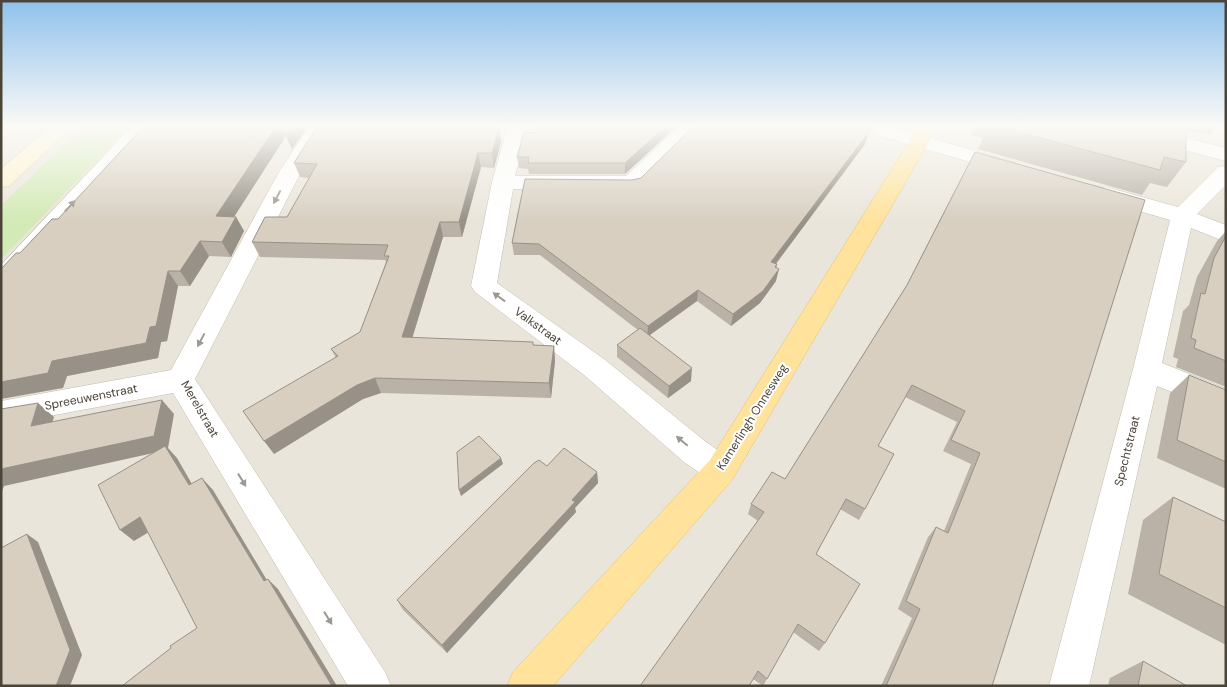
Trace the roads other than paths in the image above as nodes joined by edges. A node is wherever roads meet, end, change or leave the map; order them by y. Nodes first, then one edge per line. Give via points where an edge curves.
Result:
1 (25, 157) edge
2 (115, 157) edge
3 (300, 157) edge
4 (510, 157) edge
5 (659, 157) edge
6 (909, 157) edge
7 (987, 157) edge
8 (1226, 172) edge
9 (6, 173) edge
10 (1030, 173) edge
11 (503, 182) junction
12 (1087, 189) edge
13 (1182, 216) junction
14 (1226, 234) edge
15 (1, 281) edge
16 (1147, 369) junction
17 (180, 380) junction
18 (1226, 402) edge
19 (1, 413) edge
20 (721, 470) junction
21 (371, 686) edge
22 (527, 686) edge
23 (1070, 686) edge

1 - 9 main road
15 -> 2 street
3 -> 17 street, Merelstraat
4 - 11 street, Valkstraat
5 - 11 street via 632,183
6 - 20 main road, Kamerlingh Onnesweg
7 - 10 street
8 - 13 street
20 -> 11 street, Valkstraat via 594,367 484,286
12 - 13 street
13 - 14 street
13 - 16 street, Spechtstraat
16 - 18 street
16 - 23 street, Spechtstraat
17 - 19 street, Spreeuwenstraat
17 -> 21 street, Merelstraat
20 - 22 main road, Kamerlingh Onnesweg

